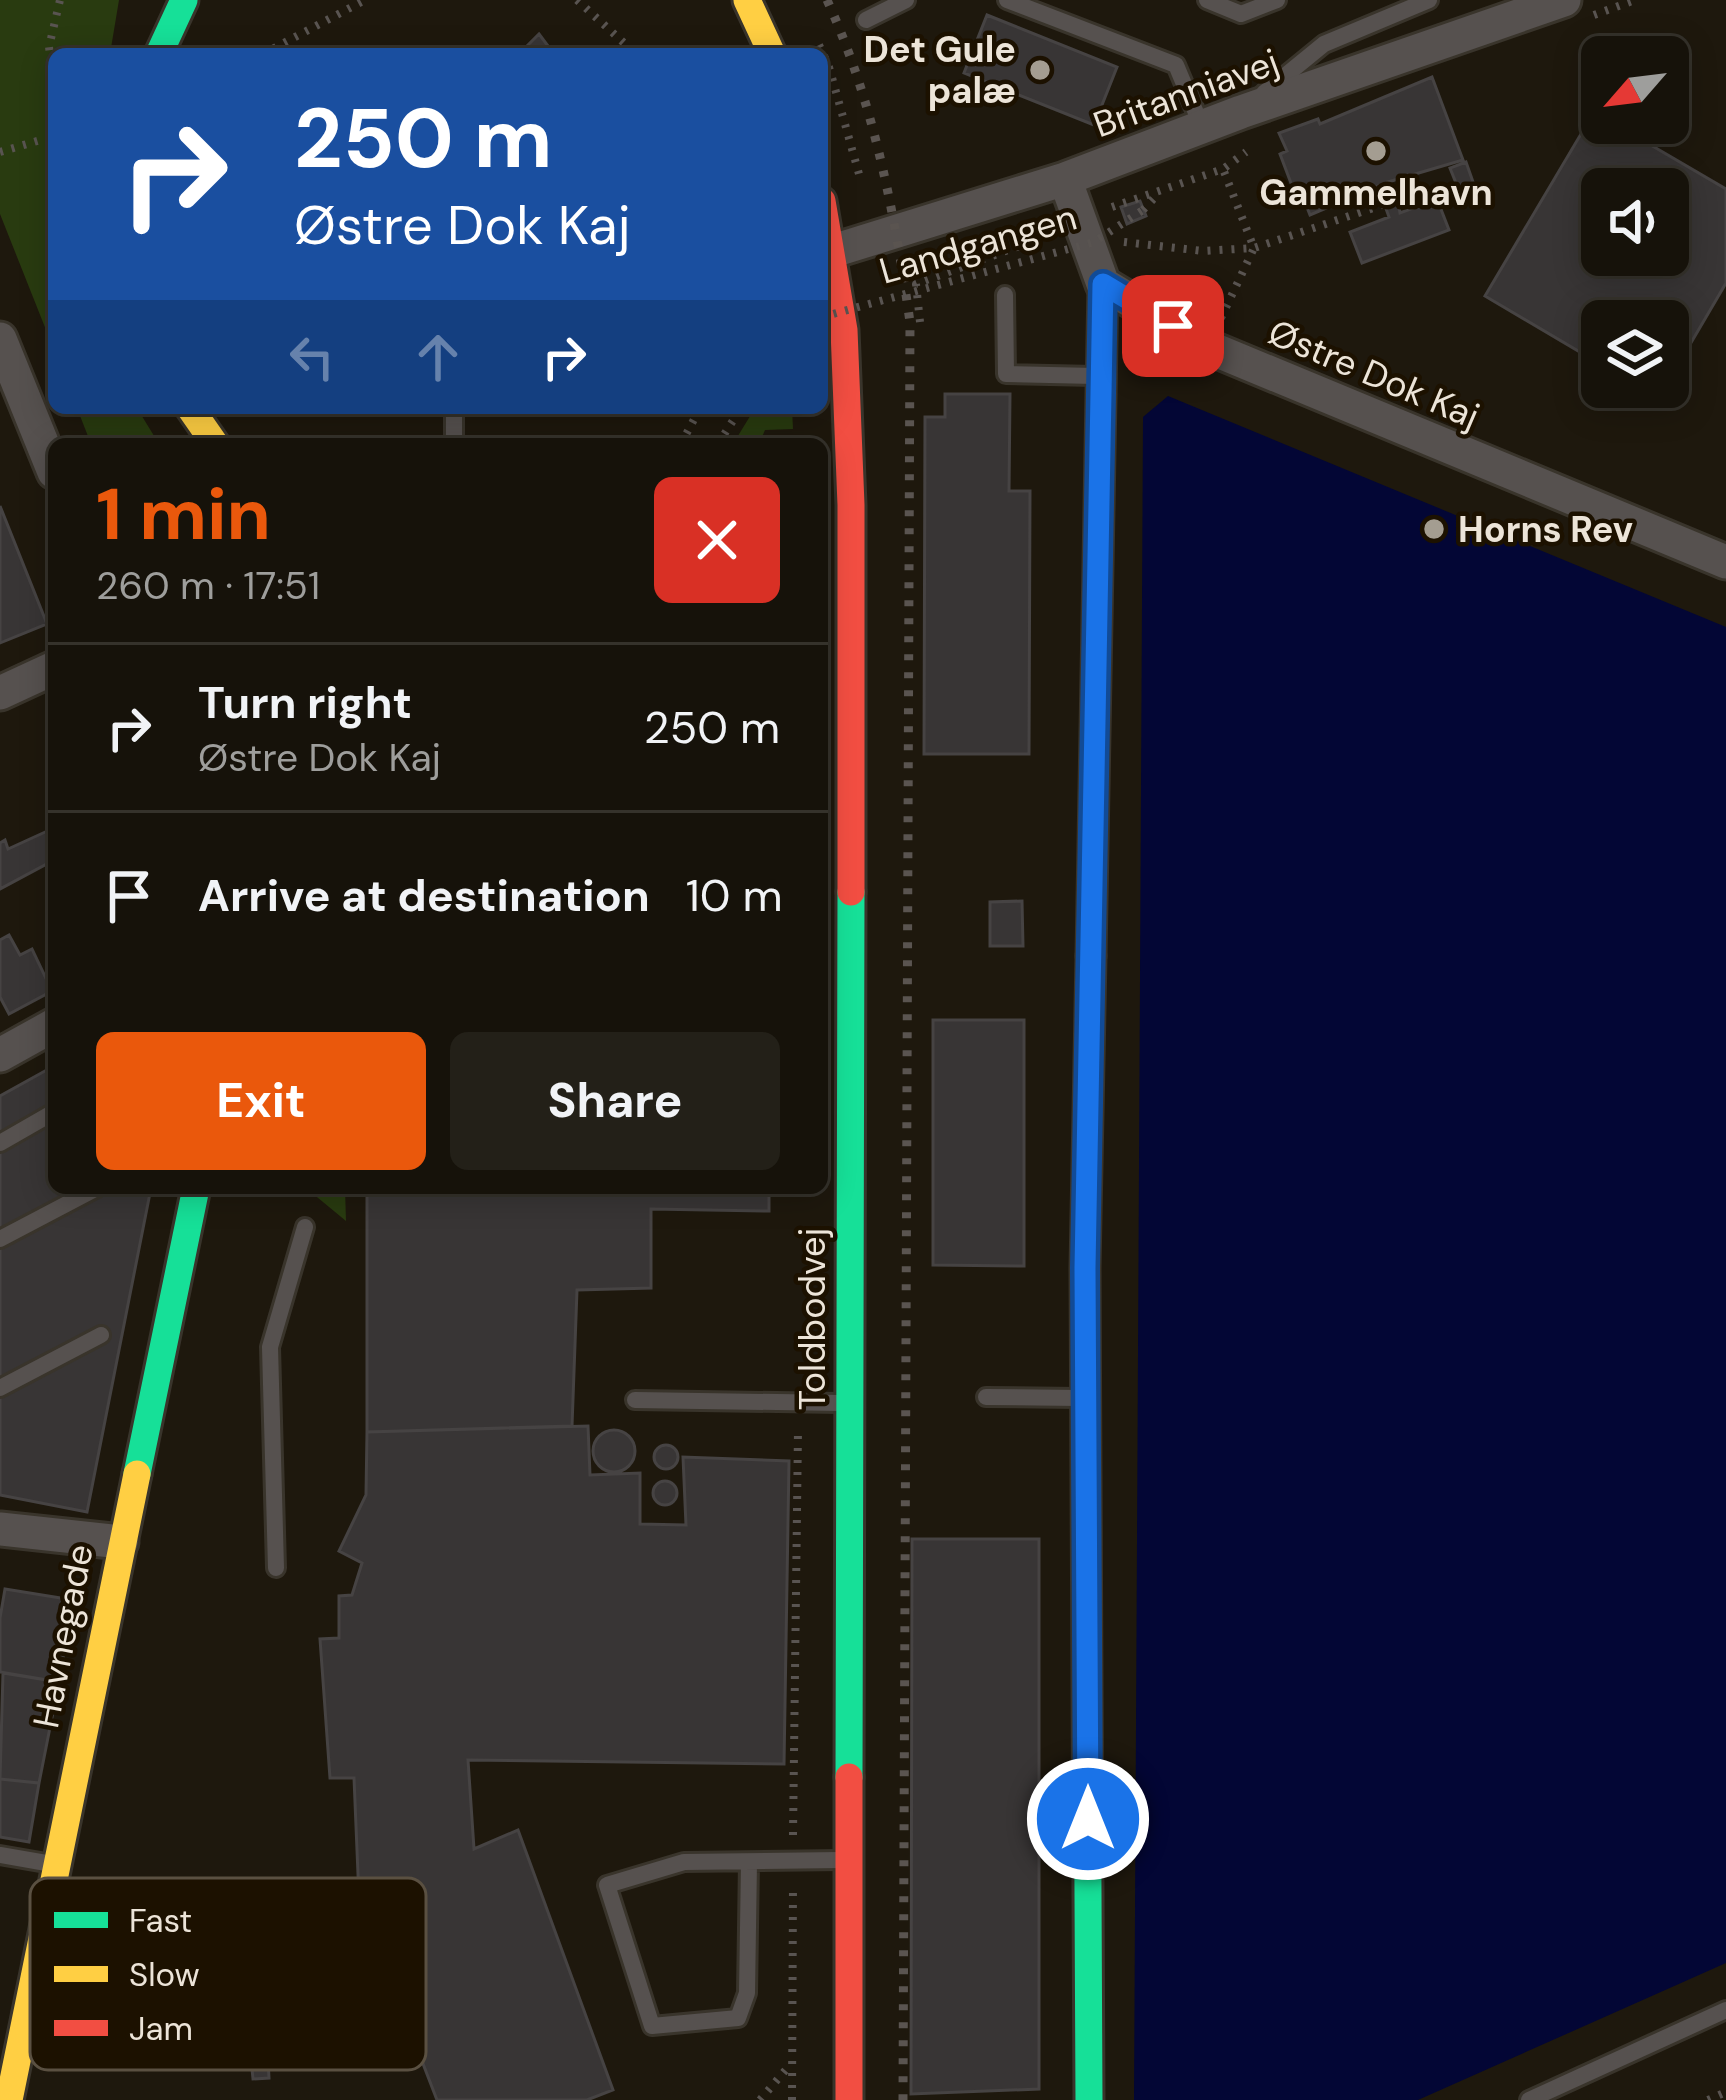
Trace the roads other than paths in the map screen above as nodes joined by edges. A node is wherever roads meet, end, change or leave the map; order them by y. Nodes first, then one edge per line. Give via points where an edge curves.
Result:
1 (184, 0) edge
2 (747, 0) edge
3 (906, 0) edge
4 (1007, 0) edge
5 (1207, 0) edge
6 (1277, 0) edge
7 (1429, 0) edge
8 (1564, 0) edge
9 (866, 20) dead end
10 (162, 48) edge
11 (769, 48) edge
12 (1241, 112) junction
13 (1202, 127) junction
14 (1065, 179) junction
15 (828, 231) edge
16 (832, 251) junction
17 (1103, 284) junction
18 (1005, 295) dead end
19 (0, 339) edge
20 (1102, 376) junction
21 (48, 457) edge
22 (1726, 562) edge
23 (48, 671) edge
24 (0, 693) edge
25 (48, 1028) edge
26 (0, 1054) edge
27 (48, 1115) edge
28 (0, 1143) edge
29 (86, 1194) edge
30 (195, 1194) edge
31 (305, 1227) dead end
32 (0, 1239) edge
33 (97, 1358) dead end
34 (0, 1388) edge
35 (986, 1397) dead end
36 (1086, 1398) junction
37 (635, 1400) dead end
38 (847, 1403) junction
39 (0, 1529) edge
40 (121, 1542) junction
41 (276, 1568) dead end
42 (0, 1855) edge
43 (848, 1860) junction
44 (748, 1862) junction
45 (58, 1865) junction
46 (55, 1878) edge
47 (30, 1970) edge
48 (1726, 2011) edge
49 (9, 2100) edge
50 (849, 2100) edge
51 (1089, 2100) edge
52 (1529, 2100) edge

1 - 10 street
2 - 11 street
3 - 9 lane
4 - 13 lane via 1176,65
5 - 6 lane via 1240,14
7 - 12 lane via 1324,44
8 - 12 street, Britanniavej
12 - 13 street, Britanniavej
13 - 14 street, Britanniavej
14 - 16 street, Britanniavej
14 - 17 street
15 - 16 street, Toldbodvej
16 - 38 street, Toldbodvej via 844,330
17 - 20 street
17 - 22 street, Østre Dok Kaj via 1208,347
18 - 20 lane via 1006,374
19 - 21 street
20 - 36 street
23 - 24 street
25 - 26 street
27 - 28 lane
29 - 32 lane
30 - 40 street, Havnegade
31 - 41 lane via 270,1347
33 - 34 lane via 101,1335
35 - 36 lane
36 - 51 street
37 - 38 lane
38 - 43 street, Toldbodvej
39 - 40 street
40 - 45 street, Havnegade
42 - 45 lane
43 - 44 lane
43 - 50 street, Toldbodvej
44 - 44 lane via 684,1862 607,1885 652,2026 738,2018 747,1993
45 - 46 street, Havnegade
47 - 49 street, Havnegade
48 - 52 lane

